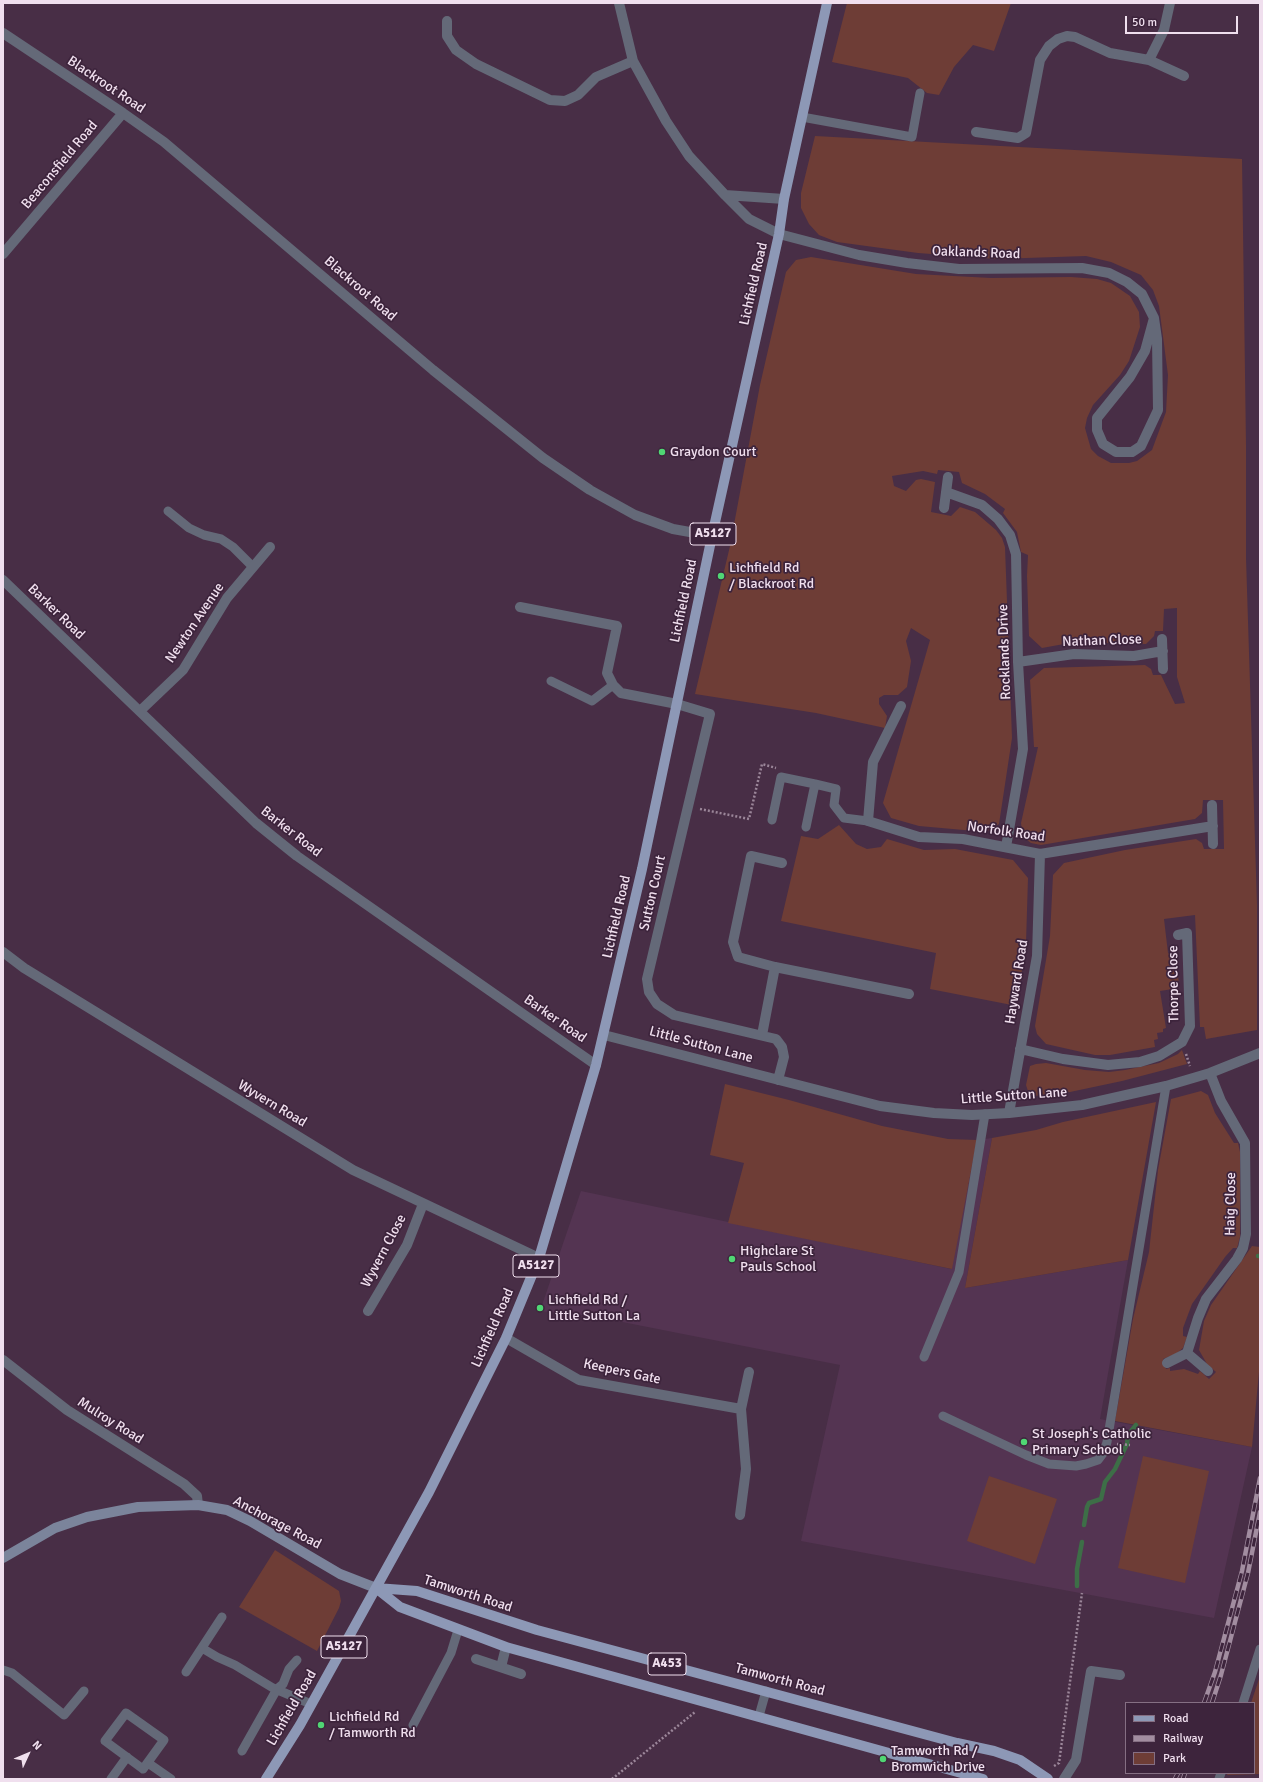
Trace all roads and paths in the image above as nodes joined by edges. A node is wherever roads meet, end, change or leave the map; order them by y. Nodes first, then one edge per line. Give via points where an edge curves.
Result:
1 (619, 3) edge
2 (827, 3) edge
3 (1170, 3) edge
4 (447, 21) dead end
5 (3, 33) edge
6 (1149, 60) junction
7 (633, 62) junction
8 (1184, 76) dead end
9 (920, 93) dead end
10 (123, 113) junction
11 (802, 117) junction
12 (976, 132) dead end
13 (725, 195) junction
14 (784, 199) junction
15 (779, 234) junction
16 (3, 254) edge
17 (1154, 318) junction
18 (948, 477) dead end
19 (946, 492) junction
20 (944, 508) dead end
21 (168, 511) dead end
22 (712, 536) junction
23 (270, 547) dead end
24 (253, 567) junction
25 (3, 580) edge
26 (520, 606) dead end
27 (1162, 639) dead end
28 (1162, 651) junction
29 (1018, 662) junction
30 (1163, 669) dead end
31 (551, 681) dead end
32 (613, 686) junction
33 (677, 704) junction
34 (901, 706) dead end
35 (140, 711) junction
36 (781, 777) junction
37 (815, 784) junction
38 (688, 806) junction
39 (1212, 806) dead end
40 (772, 820) dead end
41 (868, 821) junction
42 (1213, 826) junction
43 (806, 827) dead end
44 (1213, 844) dead end
45 (1006, 847) junction
46 (1040, 854) junction
47 (782, 863) dead end
48 (1178, 935) dead end
49 (3, 952) edge
50 (775, 967) junction
51 (909, 994) dead end
52 (604, 1035) junction
53 (762, 1035) junction
54 (1182, 1042) junction
55 (1020, 1049) junction
56 (1260, 1053) edge
57 (596, 1065) junction
58 (1183, 1068) dead end
59 (1210, 1073) junction
60 (778, 1080) junction
61 (1166, 1086) junction
62 (1009, 1113) junction
63 (985, 1114) junction
64 (423, 1204) junction
65 (539, 1258) junction
66 (368, 1311) dead end
67 (506, 1338) junction
68 (1187, 1353) junction
69 (924, 1357) dead end
70 (3, 1360) edge
71 (1167, 1363) dead end
72 (1208, 1371) dead end
73 (749, 1372) dead end
74 (741, 1409) junction
75 (943, 1416) dead end
76 (1120, 1444) dead end
77 (1130, 1445) dead end
78 (198, 1505) junction
79 (740, 1515) dead end
80 (3, 1558) edge
81 (376, 1588) junction
82 (1082, 1593) dead end
83 (222, 1617) dead end
84 (458, 1630) junction
85 (506, 1647) junction
86 (202, 1648) junction
87 (1260, 1649) edge
88 (476, 1659) dead end
89 (297, 1660) dead end
90 (501, 1667) junction
91 (3, 1670) edge
92 (186, 1672) dead end
93 (521, 1674) dead end
94 (1120, 1675) dead end
95 (277, 1690) junction
96 (84, 1691) dead end
97 (766, 1691) junction
98 (706, 1702) junction
99 (1243, 1702) edge
100 (312, 1704) junction
101 (759, 1716) junction
102 (413, 1725) dead end
103 (242, 1751) dead end
104 (127, 1757) junction
105 (148, 1763) junction
106 (1054, 1766) dead end
107 (112, 1779) edge
108 (170, 1779) edge
109 (266, 1779) edge
110 (612, 1779) edge
111 (983, 1779) edge
112 (1048, 1779) edge
113 (1064, 1779) edge

1 - 7 street, Oaklands Road
2 - 11 main road, Lichfield Road / A5127
3 - 6 street via 1164,30
4 - 7 street via 447,36 456,50 476,64 550,100 565,101 578,95 596,77
5 - 10 street, Blackroot Road
6 - 8 street
6 - 12 street via 1110,53 1075,37 1058,39 1049,46 1040,60 1026,133 1018,138
7 - 13 street, Oaklands Road via 666,122 689,156
9 - 11 lane via 912,137
10 - 16 street, Beaconsfield Road
10 - 22 street, Blackroot Road via 192,165 433,370 544,458 590,490 635,515 673,529
11 - 14 main road, Lichfield Road / A5127
13 - 14 street
13 - 15 street, Oaklands Road via 749,219
14 - 15 main road, Lichfield Road / A5127
15 - 17 street, Oaklands Road via 859,255 907,263 959,269 1082,268 1109,273 1127,282 1142,294
15 - 22 main road, Lichfield Road / A5127
17 - 17 street, Oaklands Road via 1157,339 1158,410 1141,446 1132,452 1116,452 1103,444 1097,430 1098,418 1130,377 1145,351
18 - 19 street
19 - 20 street
19 - 29 street, Rocklands Drive via 982,505 998,519 1010,535 1016,554
21 - 24 lane via 189,528 221,538
22 - 33 main road, Lichfield Road / A5127
23 - 24 street, Newton Avenue
24 - 35 street, Newton Avenue via 227,598 183,670
25 - 35 street, Barker Road
26 - 32 street via 617,626 607,673
27 - 28 street, Nathan Close
28 - 29 street, Nathan Close via 1134,656 1074,654
28 - 30 street, Nathan Close
29 - 45 street, Rocklands Drive via 1023,749
31 - 32 lane via 592,700
32 - 33 street via 621,693
33 - 38 street, Sutton Court via 710,714
33 - 52 main road, Lichfield Road / A5127
34 - 41 street via 873,762
35 - 57 street, Barker Road via 256,823 297,856
36 - 37 lane
36 - 38 path via 782,769 762,764 750,819
36 - 40 lane
37 - 41 lane via 836,789 834,805 844,818
37 - 43 lane
38 - 53 street, Sutton Court via 647,980 649,992 657,1004 674,1015
39 - 42 street
41 - 45 street, Norfolk Road via 919,837 963,839
42 - 44 street
42 - 46 street, Norfolk Road
45 - 46 street, Norfolk Road
46 - 55 street, Hayward Road via 1037,956
47 - 50 street via 751,856 733,942 738,956
48 - 54 street, Thorpe Close via 1187,933 1190,1026
49 - 64 street, Wyvern Road via 24,968 353,1170
50 - 51 street
50 - 53 street
52 - 57 main road, Lichfield Road / A5127
52 - 60 street, Little Sutton Lane
53 - 60 street, Sutton Court via 776,1039 782,1047 784,1057
54 - 55 street, Thorpe Close via 1159,1056 1140,1062 1108,1065 1063,1059
54 - 58 path via 1190,1066
55 - 62 street, Hayward Road
56 - 59 street, Little Sutton Lane
57 - 65 main road, Lichfield Road / A5127
59 - 61 street, Little Sutton Lane
59 - 68 street, Haig Close via 1221,1101 1245,1143 1246,1234 1237,1259 1206,1299
60 - 63 street, Little Sutton Lane via 880,1106 934,1113
61 - 62 street, Little Sutton Lane via 1082,1105
61 - 75 lane via 1104,1452 1098,1460 1086,1464 1049,1464
62 - 63 street, Little Sutton Lane
63 - 69 lane via 959,1272
64 - 65 street, Wyvern Road
64 - 66 street, Wyvern Close via 407,1245
65 - 67 main road, Lichfield Road / A5127
67 - 74 street, Keepers Gate via 579,1380
67 - 81 main road, Lichfield Road / A5127 via 429,1492
68 - 71 street
68 - 72 street
70 - 78 street, Mulroy Road via 67,1410 184,1484 197,1496
73 - 74 street
74 - 79 street via 746,1469
76 - 77 path
78 - 80 street, Anchorage Road via 138,1508 87,1517 55,1528
78 - 81 street, Anchorage Road via 227,1510 340,1574
81 - 84 main road, A453 via 400,1607
81 - 97 main road, Tamworth Road / A453 via 417,1591 538,1630
81 - 100 main road, Lichfield Road / A5127
82 - 106 path via 1059,1764
83 - 86 lane
84 - 85 main road, A453
84 - 102 lane via 451,1653
85 - 90 street
85 - 98 main road, A453
86 - 92 lane
86 - 95 lane
87 - 99 lane
88 - 90 street
89 - 95 lane
90 - 93 street
91 - 96 lane via 12,1673 64,1715
94 - 113 street via 1091,1671 1076,1760
95 - 100 lane
95 - 103 lane
97 - 101 lane
97 - 112 main road, Tamworth Road / A453 via 994,1751 1020,1760
98 - 101 main road, A453
98 - 110 path
100 - 109 main road, Lichfield Road / A5127
101 - 111 main road, A453
104 - 105 lane via 144,1769
104 - 105 lane via 105,1741 126,1713 164,1740
104 - 107 lane
105 - 108 lane

